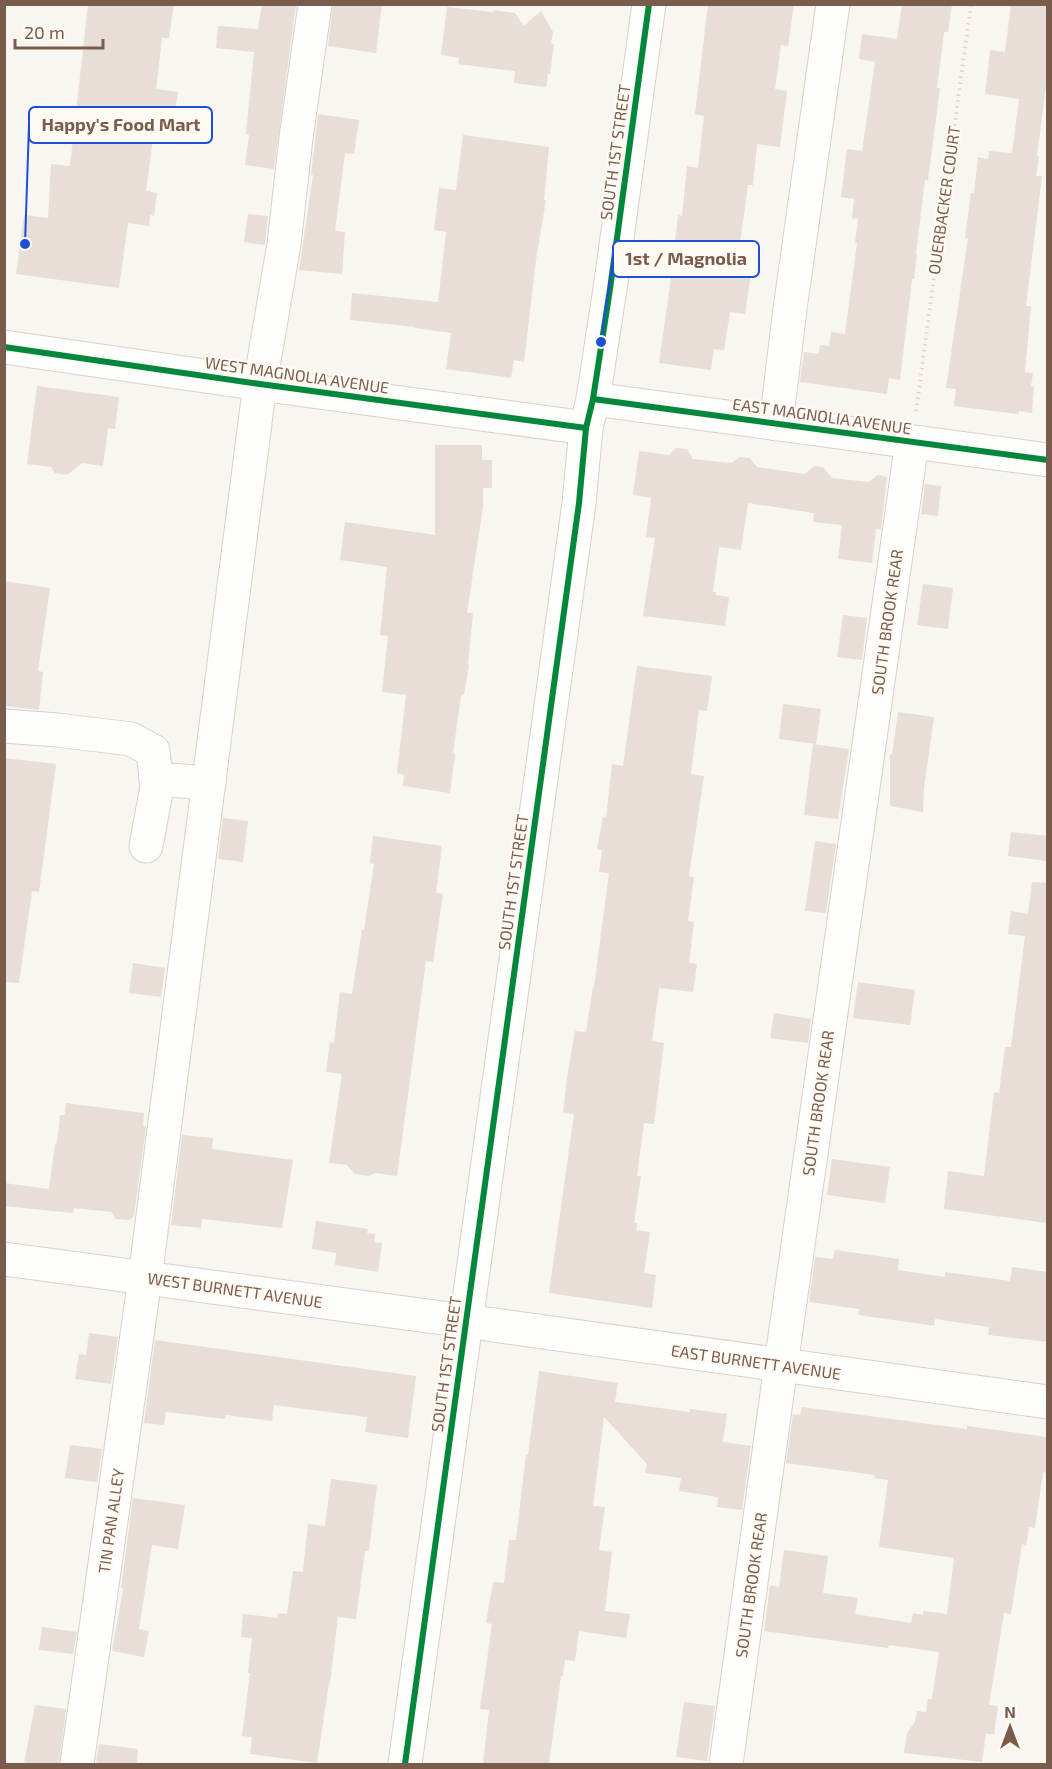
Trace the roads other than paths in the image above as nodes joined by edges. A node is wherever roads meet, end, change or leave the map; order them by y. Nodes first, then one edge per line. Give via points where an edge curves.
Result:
1 (315, 4) edge
2 (649, 4) edge
3 (832, 4) edge
4 (4, 347) edge
5 (260, 384) junction
6 (589, 413) junction
7 (776, 424) junction
8 (912, 442) junction
9 (1047, 460) edge
10 (4, 726) edge
11 (156, 779) junction
12 (209, 783) junction
13 (146, 846) dead end
14 (4, 1259) edge
15 (145, 1278) junction
16 (465, 1321) junction
17 (781, 1365) junction
18 (1047, 1402) edge
19 (77, 1764) edge
20 (405, 1764) edge
21 (726, 1764) edge

1 - 5 street, TIN PAN ALLEY via 284,244
2 - 6 street, SOUTH 1ST STREET
3 - 7 street
4 - 5 street, WEST MAGNOLIA AVENUE
5 - 6 street, WEST MAGNOLIA AVENUE
5 - 12 street, TIN PAN ALLEY
6 - 7 street, EAST MAGNOLIA AVENUE
6 - 16 street, SOUTH 1ST STREET
7 - 8 street, EAST MAGNOLIA AVENUE
8 - 9 street, EAST MAGNOLIA AVENUE
8 - 17 street, SOUTH BROOK REAR
10 - 11 street via 131,739 153,751
11 - 12 street
11 - 13 street
12 - 15 street, TIN PAN ALLEY
14 - 15 street, WEST BURNETT AVENUE
15 - 16 street, WEST BURNETT AVENUE
15 - 19 street, TIN PAN ALLEY
16 - 17 street, EAST BURNETT AVENUE
16 - 20 street, SOUTH 1ST STREET
17 - 18 street, EAST BURNETT AVENUE
17 - 21 street, SOUTH BROOK REAR

